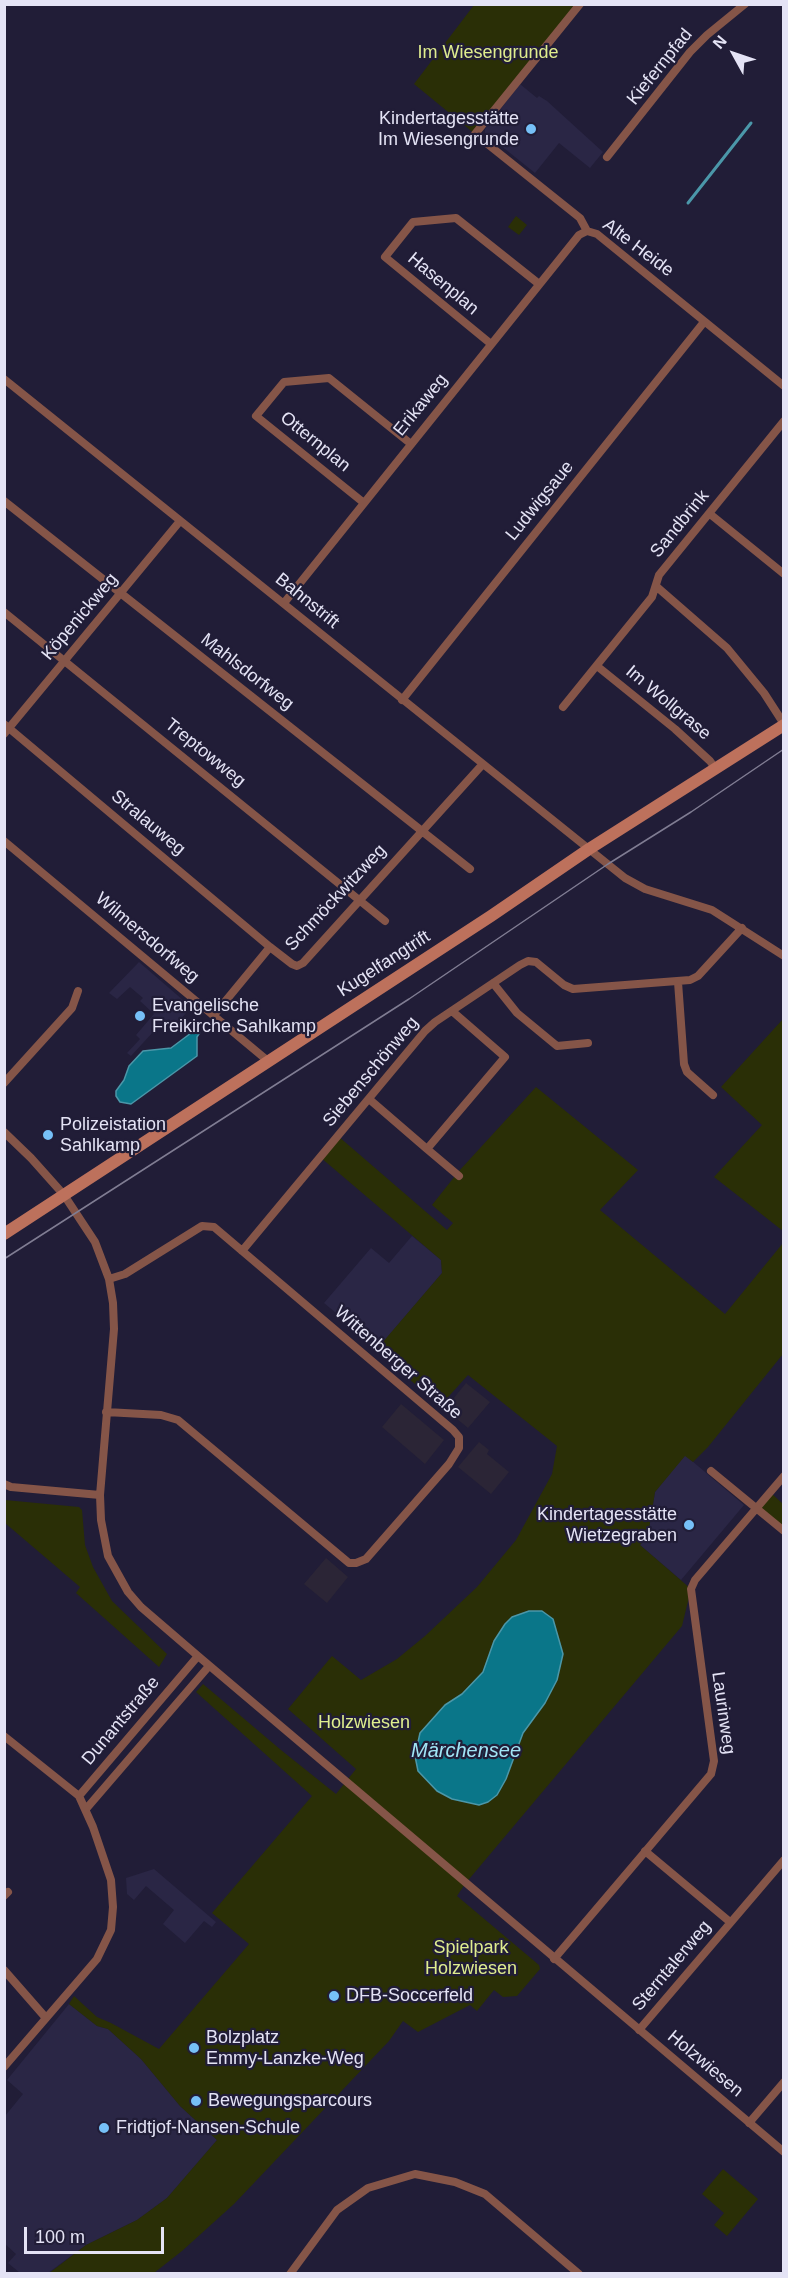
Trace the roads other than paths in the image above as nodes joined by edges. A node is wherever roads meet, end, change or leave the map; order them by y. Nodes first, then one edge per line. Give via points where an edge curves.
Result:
1 (580, 4) edge
2 (745, 4) edge
3 (607, 157) dead end
4 (587, 231) junction
5 (539, 284) junction
6 (704, 322) junction
7 (491, 344) junction
8 (4, 379) edge
9 (783, 386) edge
10 (783, 421) edge
11 (411, 444) junction
12 (4, 501) edge
13 (364, 503) junction
14 (710, 514) junction
15 (180, 521) junction
16 (783, 574) edge
17 (657, 587) junction
18 (122, 593) junction
19 (284, 603) junction
20 (4, 612) edge
21 (66, 661) junction
22 (597, 666) junction
23 (402, 700) junction
24 (563, 707) dead end
25 (783, 725) edge
26 (6, 729) edge
27 (482, 765) junction
28 (715, 768) junction
29 (421, 830) junction
30 (4, 841) edge
31 (589, 849) junction
32 (470, 868) dead end
33 (359, 900) junction
34 (385, 921) dead end
35 (742, 928) junction
36 (270, 947) junction
37 (783, 956) edge
38 (678, 982) junction
39 (493, 983) junction
40 (78, 991) dead end
41 (452, 1011) junction
42 (214, 1015) junction
43 (588, 1043) dead end
44 (268, 1061) junction
45 (4, 1083) edge
46 (713, 1095) dead end
47 (369, 1099) junction
48 (4, 1132) edge
49 (427, 1149) junction
50 (459, 1176) dead end
51 (64, 1196) junction
52 (4, 1234) edge
53 (242, 1251) junction
54 (109, 1279) junction
55 (106, 1412) junction
56 (711, 1471) dead end
57 (783, 1476) edge
58 (4, 1484) edge
59 (100, 1495) junction
60 (756, 1508) junction
61 (783, 1531) edge
62 (198, 1656) junction
63 (208, 1666) junction
64 (4, 1736) edge
65 (79, 1796) junction
66 (86, 1809) junction
67 (645, 1851) junction
68 (783, 1860) edge
69 (730, 1922) junction
70 (554, 1959) junction
71 (4, 1970) edge
72 (46, 2018) junction
73 (639, 2030) junction
74 (4, 2067) edge
75 (783, 2082) edge
76 (749, 2123) junction
77 (783, 2152) edge
78 (290, 2274) edge
79 (579, 2274) edge

1 - 4 street, Alte Heide via 475,134 580,218
2 - 3 street, Kiefernpfad via 690,52
4 - 5 street, Erikaweg via 579,235
4 - 6 street, Alte Heide via 597,234
5 - 7 street, Erikaweg
5 - 7 street, Hasenplan via 456,218 413,222 385,257
6 - 9 street, Alte Heide
6 - 23 street, Ludwigsaue
7 - 11 street, Erikaweg
8 - 15 street, Bahnstrift
10 - 14 street, Sandbrink
11 - 13 street, Erikaweg
11 - 13 street, Otternplan via 329,378 284,382 256,416
12 - 18 street, Mahlsdorfweg
13 - 19 street, Erikaweg
14 - 16 street
14 - 17 street, Sandbrink via 659,575
15 - 18 street, Köpenickweg
15 - 19 street, Bahnstrift
17 - 22 street, Sandbrink
17 - 25 street via 727,648 764,693
18 - 21 street, Köpenickweg
18 - 29 street, Mahlsdorfweg
19 - 23 street, Bahnstrift
20 - 21 street, Treptowweg
21 - 26 street, Köpenickweg
21 - 33 street, Treptowweg
22 - 24 street, Sandbrink
22 - 28 street, Im Wollgrase via 675,729
23 - 27 street, Bahnstrift
25 - 28 street, Kugelfangtrift
26 - 36 street, Stralauweg
27 - 29 street, Schmöckwitzweg
27 - 31 street, Bahnstrift
28 - 31 street, Kugelfangtrift
29 - 32 street, Mahlsdorfweg
29 - 33 street, Schmöckwitzweg
30 - 42 street, Wilmersdorfweg
31 - 35 street, Bahnstrift via 633,884 712,910
31 - 44 street, Kugelfangtrift
33 - 34 street, Treptowweg
33 - 36 street, Schmöckwitzweg via 303,963 297,966
35 - 37 street, Bahnstrift
35 - 38 street, Siebenschönweg via 698,976
36 - 42 street, Schmöckwitzweg
38 - 39 street, Siebenschönweg via 573,989 536,962 528,961
38 - 46 street via 684,1064 687,1072
39 - 41 street, Siebenschönweg
39 - 43 street via 516,1013 557,1046
40 - 45 street via 72,1008
41 - 47 street, Siebenschönweg via 425,1031
41 - 49 street via 505,1057
42 - 44 street, Wilmersdorfweg
44 - 51 street, Kugelfangtrift
47 - 49 street
47 - 53 street, Siebenschönweg
48 - 51 street, Holzwiesen
49 - 50 street
51 - 52 street, Kugelfangtrift
51 - 54 street, Holzwiesen via 95,1242
53 - 54 street, Wittenberger Straße via 214,1227 202,1226 125,1274
53 - 55 street, Wittenberger Straße via 453,1430 459,1437 455,1456 366,1558 349,1563 178,1420 161,1415
54 - 55 street, Holzwiesen via 114,1329
55 - 59 street, Holzwiesen
56 - 60 street
57 - 60 street, Laurinweg
58 - 59 street
59 - 62 street, Holzwiesen via 103,1536 118,1577 141,1607
60 - 61 street
60 - 67 street, Laurinweg via 691,1589 714,1767
62 - 63 street, Holzwiesen
62 - 65 street, Dunantstraße
63 - 66 street, Dunantstraße
63 - 70 street, Holzwiesen
64 - 65 street
65 - 66 street
66 - 72 street via 111,1880 113,1921 97,1959
67 - 69 street, Sterntalerweg
67 - 70 street, Laurinweg
68 - 69 street, Sterntalerweg
69 - 73 street, Sterntalerweg
70 - 73 street, Holzwiesen
71 - 72 street
72 - 74 street
73 - 76 street, Holzwiesen
75 - 76 street
76 - 77 street, Holzwiesen
78 - 79 street via 337,2210 368,2188 415,2174 455,2182 485,2194

